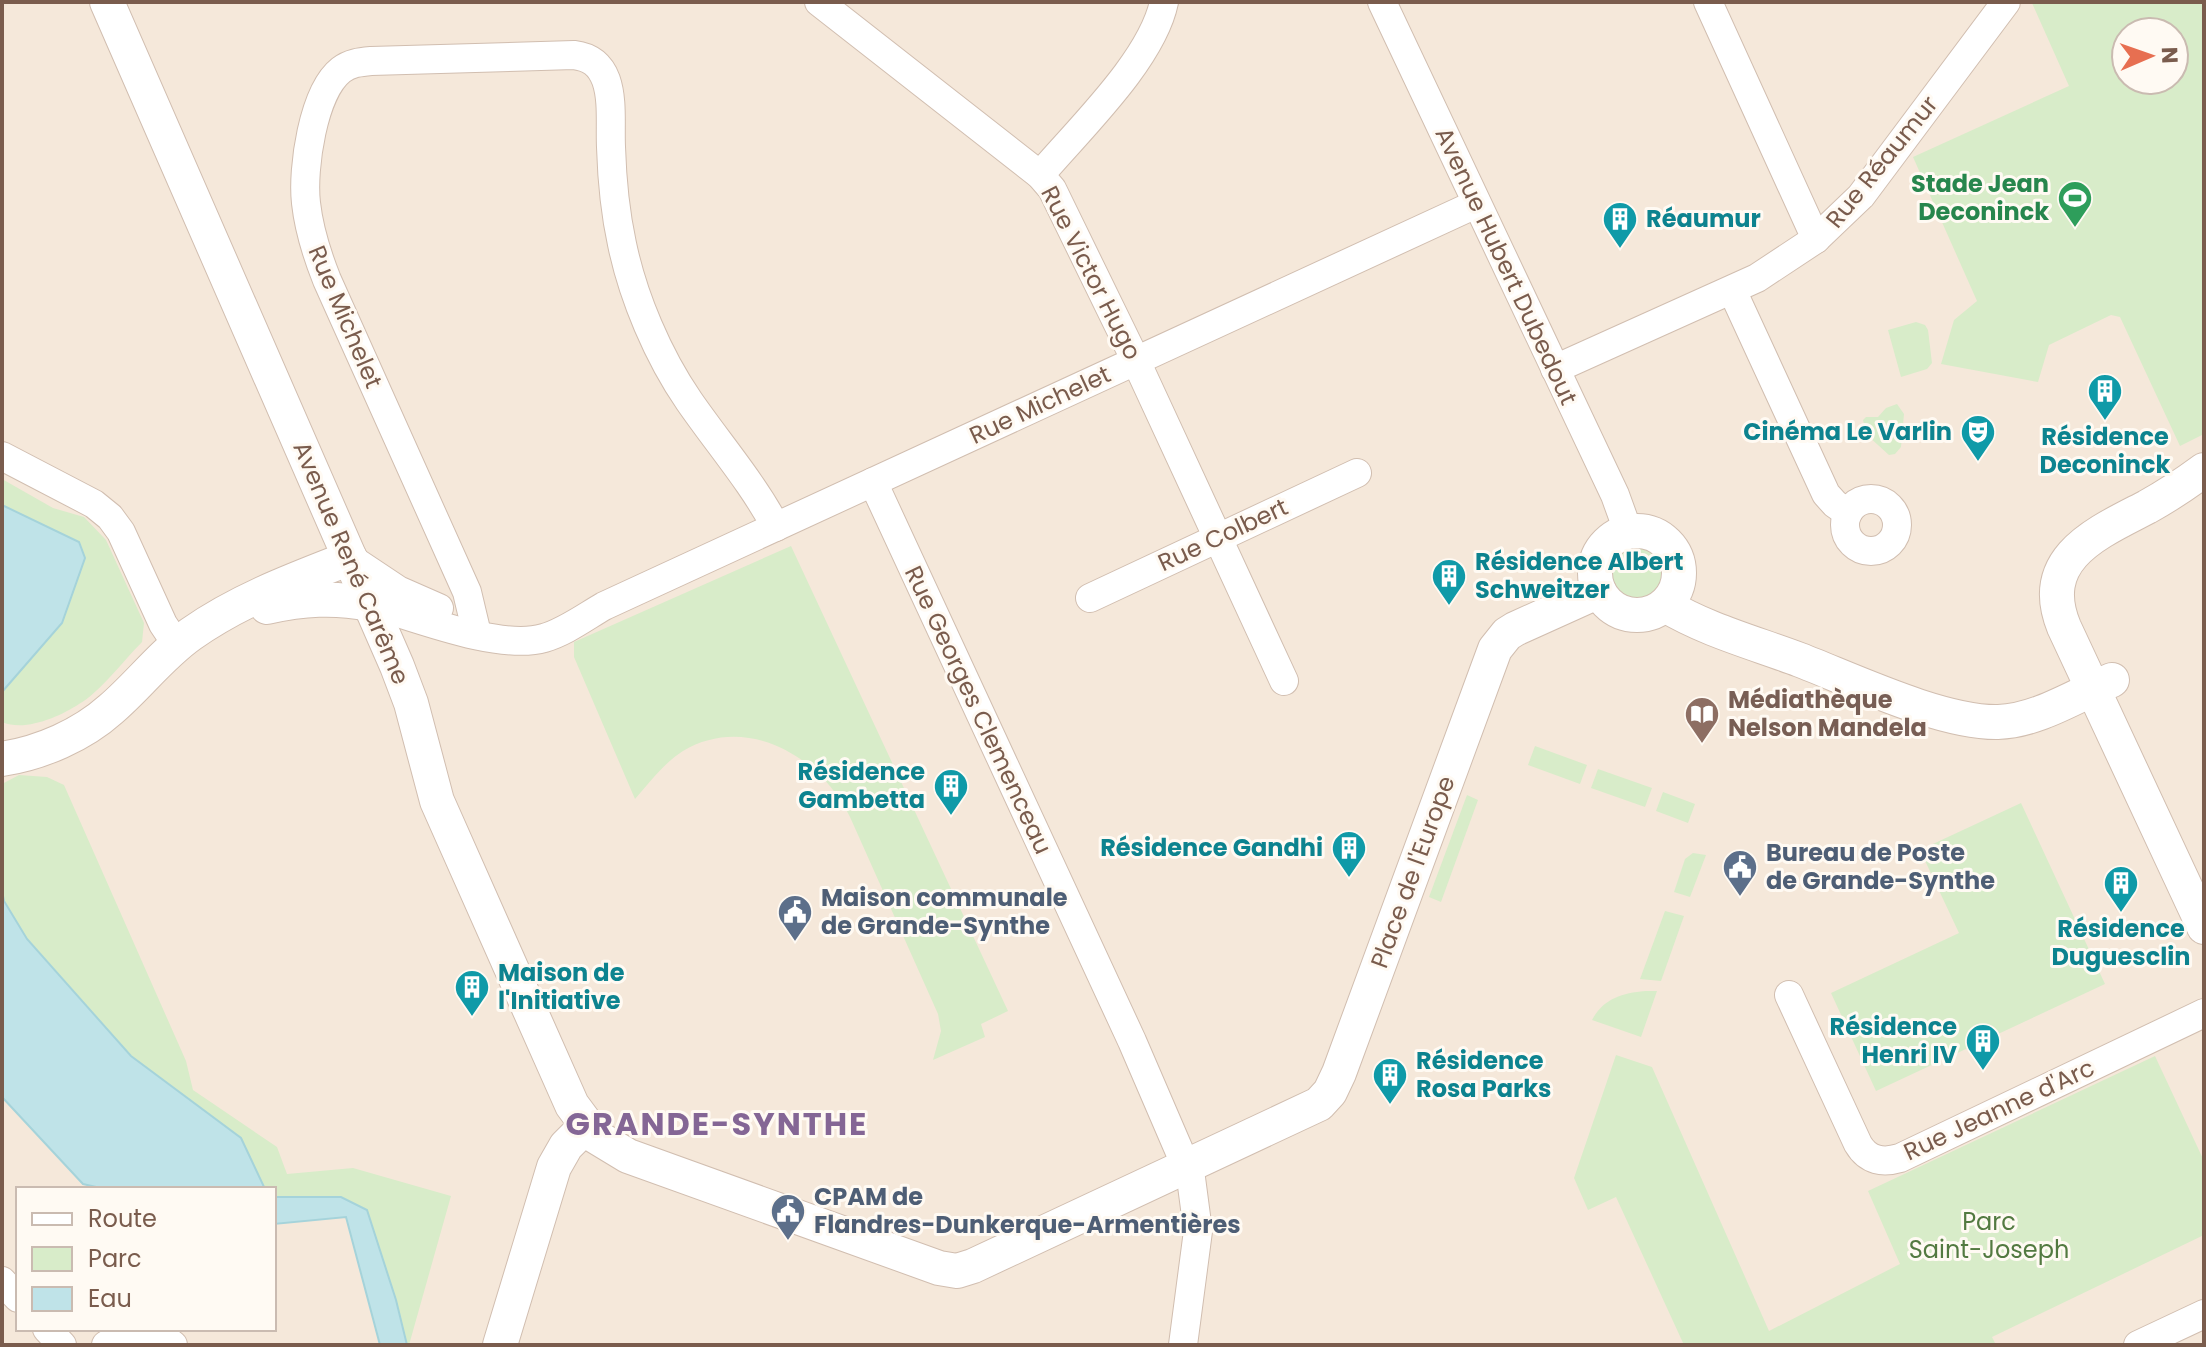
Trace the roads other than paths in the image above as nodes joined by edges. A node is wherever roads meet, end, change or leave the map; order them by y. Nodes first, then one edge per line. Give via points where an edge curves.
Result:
1 (107, 2) edge
2 (819, 2) edge
3 (1164, 2) edge
4 (1382, 2) edge
5 (1708, 2) edge
6 (2006, 2) edge
7 (1040, 175) junction
8 (1476, 204) junction
9 (1816, 239) junction
10 (1732, 290) junction
11 (1136, 361) junction
12 (1555, 369) junction
13 (2, 456) edge
14 (2204, 470) edge
15 (1357, 473) dead end
16 (873, 482) junction
17 (2204, 484) edge
18 (2171, 494) junction
19 (1848, 513) dead end
20 (776, 527) junction
21 (1628, 531) junction
22 (1218, 538) junction
23 (350, 558) junction
24 (1599, 591) junction
25 (1090, 598) dead end
26 (370, 604) junction
27 (1665, 605) junction
28 (214, 621) junction
29 (476, 626) junction
30 (177, 645) junction
31 (1284, 681) dead end
32 (2102, 684) junction
33 (53, 744) junction
34 (2, 748) edge
35 (2, 759) edge
36 (2204, 877) edge
37 (2204, 927) edge
38 (1789, 995) dead end
39 (2204, 1013) edge
40 (586, 1126) junction
41 (1186, 1167) junction
42 (2, 1281) edge
43 (16, 1296) edge
44 (2204, 1314) edge
45 (106, 1345) edge
46 (173, 1345) edge
47 (500, 1345) edge
48 (1183, 1345) edge
49 (2138, 1345) edge

1 - 23 street, Avenue René Carême
2 - 7 street, Rue Victor Hugo
3 - 7 street via 1138,59
4 - 8 street, Avenue Hubert Dubedout
5 - 9 street
6 - 9 street, Rue Réaumur via 1861,196
7 - 11 street, Rue Victor Hugo via 1064,209
8 - 11 street, Rue Michelet
8 - 12 street, Avenue Hubert Dubedout
9 - 10 street, Rue Réaumur
10 - 12 street, Rue Réaumur
10 - 19 street via 1826,494
11 - 16 street, Rue Michelet
11 - 22 street, Rue Victor Hugo
12 - 21 street, Avenue Hubert Dubedout
13 - 30 street via 110,517
14 - 18 street
15 - 22 street, Rue Colbert
16 - 20 street, Rue Michelet
16 - 41 street, Rue Georges Clemenceau
17 - 18 street
18 - 32 street via 2093,535 2064,566 2057,587 2060,617
20 - 29 street, Rue Michelet via 544,638 511,642
20 - 29 street, Rue Michelet via 686,397 635,288 615,203 608,88 598,65 582,56 358,62 335,77 310,142 306,202 311,234 467,592
21 - 24 street via 1609,541 1597,558
21 - 27 street via 1652,533 1674,552 1678,584
22 - 25 street, Rue Colbert
22 - 31 street, Rue Victor Hugo
23 - 26 street, Avenue René Carême
23 - 28 street via 264,593
23 - 29 street, Rue Michelet via 410,596
24 - 27 street via 1608,604 1626,614 1647,614
24 - 41 street, Place de l'Europe via 1515,629 1495,649 1330,1092 1309,1110
26 - 28 street via 306,599
26 - 29 street, Rue Michelet
26 - 40 street, Avenue René Carême via 408,694 437,801
27 - 32 street via 1707,626 1975,721 2025,718
28 - 30 street
30 - 33 street via 112,709
32 - 36 street
32 - 37 street
33 - 34 street
33 - 35 street
38 - 39 street, Rue Jeanne d'Arc via 1858,1144 1868,1156 1883,1161 1900,1158
40 - 41 street, Place de l'Europe via 628,1156 957,1271
40 - 47 street via 554,1167
41 - 48 street, Rue Georges Clemenceau via 1198,1231
42 - 43 street
44 - 49 street
45 - 46 street via 144,1334

